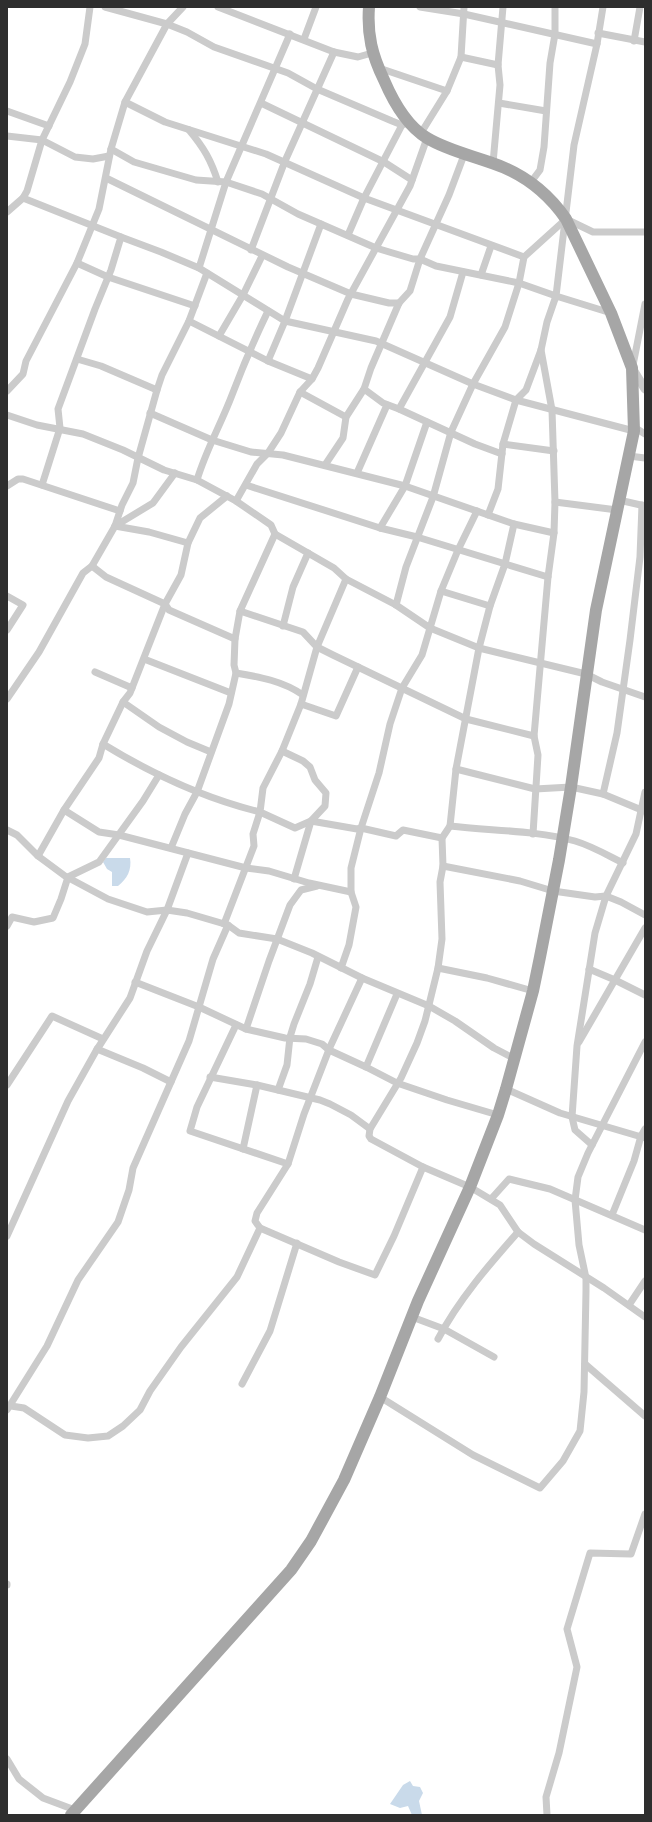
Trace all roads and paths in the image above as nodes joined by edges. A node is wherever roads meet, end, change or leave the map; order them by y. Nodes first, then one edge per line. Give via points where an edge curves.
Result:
1 (90, 7) edge
2 (105, 7) edge
3 (183, 7) edge
4 (218, 7) edge
5 (316, 7) edge
6 (369, 7) edge
7 (420, 7) edge
8 (504, 7) edge
9 (555, 7) edge
10 (603, 7) edge
11 (640, 7) edge
12 (135, 10) edge
13 (464, 11) edge
14 (167, 24) junction
15 (501, 24) junction
16 (598, 33) junction
17 (290, 34) junction
18 (555, 34) junction
19 (304, 39) junction
20 (634, 41) junction
21 (645, 42) edge
22 (597, 44) junction
23 (334, 52) junction
24 (372, 54) junction
25 (461, 57) junction
26 (498, 65) junction
27 (274, 68) junction
28 (378, 68) junction
29 (317, 88) junction
30 (447, 90) junction
31 (125, 102) junction
32 (261, 103) junction
33 (499, 103) junction
34 (7, 111) edge
35 (546, 111) junction
36 (406, 123) junction
37 (301, 124) junction
38 (49, 126) junction
39 (188, 130) junction
40 (7, 136) edge
41 (424, 136) junction
42 (42, 140) junction
43 (241, 147) junction
44 (110, 152) junction
45 (464, 154) junction
46 (285, 161) junction
47 (384, 162) junction
48 (494, 163) junction
49 (106, 178) junction
50 (412, 180) junction
51 (218, 182) junction
52 (226, 182) junction
53 (531, 182) junction
54 (23, 198) junction
55 (364, 198) junction
56 (272, 199) junction
57 (396, 210) junction
58 (7, 212) edge
59 (566, 218) junction
60 (321, 224) junction
61 (437, 225) junction
62 (92, 226) junction
63 (212, 229) junction
64 (645, 232) edge
65 (348, 235) junction
66 (121, 237) junction
67 (491, 246) junction
68 (376, 248) junction
69 (251, 250) junction
70 (262, 256) junction
71 (524, 257) junction
72 (420, 259) junction
73 (77, 263) junction
74 (199, 268) junction
75 (463, 272) junction
76 (207, 273) junction
77 (302, 273) junction
78 (481, 275) junction
79 (108, 277) junction
80 (519, 283) junction
81 (351, 294) junction
82 (243, 295) junction
83 (556, 296) junction
84 (399, 302) junction
85 (645, 304) edge
86 (195, 306) junction
87 (268, 311) junction
88 (611, 313) junction
89 (189, 321) junction
90 (285, 321) junction
91 (333, 332) junction
92 (219, 336) junction
93 (382, 343) junction
94 (250, 350) junction
95 (541, 350) junction
96 (77, 359) junction
97 (268, 361) junction
98 (424, 362) junction
99 (632, 368) junction
100 (312, 379) junction
101 (473, 384) junction
102 (364, 389) junction
103 (645, 389) edge
104 (157, 390) junction
105 (7, 391) edge
106 (300, 392) junction
107 (516, 400) junction
108 (387, 405) junction
109 (399, 408) junction
110 (552, 410) junction
111 (150, 413) junction
112 (7, 415) edge
113 (346, 417) junction
114 (427, 422) junction
115 (60, 428) junction
116 (638, 431) edge
117 (451, 432) junction
118 (212, 440) junction
119 (503, 444) junction
120 (554, 451) junction
121 (268, 453) junction
122 (502, 454) junction
123 (629, 456) junction
124 (138, 458) junction
125 (645, 458) edge
126 (325, 465) junction
127 (174, 473) junction
128 (357, 473) junction
129 (197, 480) junction
130 (42, 485) junction
131 (246, 485) junction
132 (7, 486) edge
133 (405, 486) junction
134 (227, 496) junction
135 (433, 497) junction
136 (236, 501) junction
137 (555, 502) junction
138 (618, 505) junction
139 (643, 506) edge
140 (120, 511) junction
141 (477, 511) junction
142 (488, 515) junction
143 (514, 524) junction
144 (115, 526) junction
145 (380, 528) junction
146 (554, 533) junction
147 (275, 534) junction
148 (417, 537) junction
149 (188, 543) junction
150 (458, 550) junction
151 (308, 553) junction
152 (505, 564) junction
153 (92, 566) junction
154 (548, 577) junction
155 (346, 579) junction
156 (441, 591) junction
157 (7, 596) edge
158 (164, 604) junction
159 (396, 606) junction
160 (490, 606) junction
161 (240, 611) junction
162 (283, 626) junction
163 (430, 628) junction
164 (7, 630) edge
165 (235, 639) junction
166 (317, 647) junction
167 (480, 648) junction
168 (144, 659) junction
169 (540, 664) junction
170 (358, 667) junction
171 (95, 672) dead end
172 (236, 673) junction
173 (586, 674) junction
174 (132, 688) junction
175 (402, 688) junction
176 (622, 690) junction
177 (231, 693) junction
178 (303, 695) junction
179 (645, 698) edge
180 (7, 699) edge
181 (123, 702) junction
182 (301, 704) junction
183 (466, 719) junction
184 (534, 736) junction
185 (103, 744) junction
186 (282, 751) junction
187 (211, 752) junction
188 (456, 769) junction
189 (159, 775) junction
190 (571, 787) junction
191 (535, 789) junction
192 (197, 792) junction
193 (645, 792) edge
194 (603, 794) junction
195 (64, 810) junction
196 (643, 811) edge
197 (260, 812) junction
198 (312, 821) junction
199 (450, 826) junction
200 (361, 828) junction
201 (7, 830) edge
202 (533, 834) junction
203 (119, 835) junction
204 (442, 838) junction
205 (563, 839) junction
206 (171, 848) junction
207 (188, 853) junction
208 (38, 856) junction
209 (623, 862) junction
210 (443, 866) junction
211 (246, 868) junction
212 (68, 877) junction
213 (294, 879) junction
214 (320, 885) junction
215 (554, 891) junction
216 (352, 892) junction
217 (606, 896) junction
218 (167, 910) junction
219 (645, 915) edge
220 (9, 916) edge
221 (226, 925) junction
222 (7, 926) edge
223 (645, 928) edge
224 (277, 939) junction
225 (318, 957) junction
226 (340, 968) junction
227 (438, 968) junction
228 (589, 970) junction
229 (362, 978) junction
230 (615, 980) junction
231 (135, 982) junction
232 (533, 991) junction
233 (397, 994) junction
234 (645, 995) edge
235 (429, 1006) junction
236 (199, 1007) junction
237 (236, 1025) junction
238 (246, 1030) junction
239 (290, 1037) junction
240 (103, 1039) junction
241 (645, 1042) edge
242 (577, 1046) junction
243 (97, 1049) junction
244 (328, 1050) junction
245 (515, 1059) junction
246 (366, 1067) junction
247 (210, 1077) junction
248 (171, 1082) junction
249 (397, 1083) junction
250 (7, 1084) edge
251 (257, 1085) junction
252 (506, 1089) junction
253 (278, 1090) junction
254 (309, 1099) junction
255 (498, 1115) junction
256 (572, 1117) junction
257 (603, 1124) junction
258 (370, 1128) junction
259 (645, 1129) edge
260 (643, 1137) edge
261 (592, 1144) junction
262 (243, 1150) junction
263 (288, 1164) junction
264 (423, 1167) junction
265 (470, 1187) junction
266 (491, 1199) junction
267 (575, 1200) junction
268 (612, 1215) junction
269 (260, 1228) junction
270 (645, 1230) edge
271 (518, 1232) junction
272 (7, 1236) edge
273 (297, 1244) junction
274 (586, 1278) junction
275 (645, 1281) edge
276 (629, 1305) junction
277 (412, 1317) junction
278 (645, 1317) edge
279 (444, 1329) junction
280 (438, 1339) dead end
281 (494, 1357) dead end
282 (585, 1364) junction
283 (242, 1384) dead end
284 (380, 1397) junction
285 (9, 1408) edge
286 (645, 1416) edge
287 (645, 1514) edge
288 (7, 1759) edge
289 (73, 1813) edge
290 (547, 1815) edge

1 - 38 street via 85,44
2 - 12 street
3 - 14 street
4 - 17 street
5 - 19 street
6 - 24 main road via 368,26
7 - 13 street
8 - 15 street
9 - 18 street
10 - 16 street
11 - 20 street
12 - 14 street
13 - 15 street
13 - 25 street
14 - 27 street via 214,47
14 - 31 street
15 - 18 street
15 - 26 street
16 - 20 street
16 - 22 street
17 - 19 street
17 - 27 street
18 - 22 street
18 - 35 street
19 - 23 street
20 - 21 street
22 - 59 street via 574,145
23 - 24 street via 358,57
23 - 29 street
24 - 28 main road
25 - 26 street
25 - 30 street
26 - 33 street
27 - 29 street
27 - 32 street
28 - 30 street
28 - 36 main road
29 - 36 street
29 - 37 street
30 - 41 street
31 - 39 street via 165,122
31 - 44 street
32 - 37 street
32 - 43 street
33 - 35 street
33 - 48 street
34 - 38 street
35 - 53 street via 540,170
36 - 41 main road
36 - 47 street
37 - 46 street
37 - 47 street
38 - 42 street
39 - 43 street
39 - 51 street via 211,160
40 - 42 street
41 - 45 main road
41 - 50 street
42 - 44 street via 75,157 93,159
42 - 54 street via 33,174
43 - 46 street
43 - 52 street
44 - 49 street
44 - 51 street via 196,180
45 - 48 main road
45 - 61 street
46 - 55 street
46 - 56 street
47 - 50 street
47 - 55 street
48 - 53 main road
49 - 62 street via 100,209
49 - 63 street
50 - 57 street
51 - 52 street
52 - 56 street
52 - 63 street
53 - 59 main road
54 - 58 street
54 - 62 street
55 - 57 street
55 - 65 street
56 - 60 street
56 - 69 street
57 - 61 street
57 - 68 street
59 - 64 street via 593,232
59 - 71 street
59 - 83 street
59 - 88 main road
60 - 65 street
60 - 77 street
61 - 67 street
61 - 72 street
62 - 66 street
62 - 73 street
63 - 69 street
63 - 74 street
65 - 68 street
66 - 74 street
66 - 79 street
67 - 71 street
67 - 78 street
68 - 72 street
68 - 81 street
69 - 70 street
70 - 77 street
70 - 82 street
71 - 80 street
72 - 75 street via 436,266
72 - 84 street via 410,291
73 - 79 street
73 - 105 street via 26,361 23,374
74 - 76 street
75 - 78 street
75 - 98 street via 450,317
76 - 82 street
76 - 86 street
77 - 81 street
77 - 90 street
78 - 80 street
79 - 86 street
79 - 96 street
80 - 83 street
80 - 101 street via 505,327
81 - 84 street via 389,303
81 - 91 street
82 - 87 street
82 - 92 street
83 - 88 street
83 - 95 street
84 - 93 street
85 - 99 street
86 - 89 street
87 - 90 street
87 - 94 street
88 - 99 main road
89 - 92 street
89 - 104 street
90 - 91 street
90 - 97 street
91 - 93 street
91 - 100 street
92 - 94 street
93 - 98 street
93 - 102 street
94 - 97 street
94 - 118 street
95 - 107 street via 526,390
95 - 110 street
96 - 104 street via 101,366
96 - 115 street via 58,409
97 - 100 street
98 - 101 street
98 - 109 street
99 - 103 street
99 - 116 main road
100 - 106 street
101 - 107 street
101 - 117 street
102 - 108 street
102 - 113 street
104 - 111 street
106 - 113 street
106 - 121 street via 281,433
107 - 110 street
107 - 119 street
108 - 109 street
108 - 128 street
109 - 114 street
110 - 116 street
110 - 120 street
111 - 118 street
111 - 124 street
112 - 115 street via 37,425
113 - 126 street via 343,438
114 - 117 street
114 - 133 street
115 - 124 street via 83,434
115 - 130 street
116 - 123 main road
117 - 122 street
117 - 135 street
118 - 121 street via 251,452
118 - 129 street
119 - 120 street
119 - 122 street
120 - 137 street
121 - 126 street
121 - 131 street via 257,464
122 - 142 street via 498,489
123 - 125 street
123 - 138 main road
124 - 127 street
124 - 140 street via 133,483
126 - 128 street
127 - 129 street
127 - 144 street via 153,503
128 - 133 street
129 - 134 street
130 - 132 street via 18,478
130 - 140 street
131 - 136 street
131 - 145 street
133 - 135 street
133 - 145 street
134 - 136 street
134 - 149 street via 200,518
135 - 141 street
135 - 148 street
136 - 147 street via 271,525
137 - 138 street
137 - 146 street
138 - 139 street
138 - 173 main road via 596,610
139 - 176 street via 640,557
140 - 144 street
141 - 142 street
141 - 150 street
142 - 143 street
143 - 146 street
143 - 152 street
144 - 149 street
144 - 153 street
145 - 148 street
146 - 154 street
147 - 151 street
147 - 161 street
148 - 150 street
148 - 159 street
149 - 158 street via 181,575
150 - 152 street
150 - 156 street
151 - 155 street via 334,568
151 - 162 street via 293,587
152 - 154 street
152 - 160 street
153 - 158 street via 106,577
153 - 180 street via 83,573 39,652
154 - 169 street
155 - 159 street
155 - 166 street
156 - 160 street
156 - 163 street
157 - 164 street via 23,605
158 - 165 street via 169,610
158 - 168 street
159 - 163 street
160 - 167 street
161 - 162 street
161 - 165 street
162 - 166 street via 303,632
163 - 167 street
163 - 175 street via 422,654
165 - 172 street
166 - 170 street
166 - 178 street
167 - 169 street
167 - 183 street
168 - 174 street
168 - 177 street
169 - 173 street
169 - 184 street
170 - 175 street
170 - 182 street via 336,716
171 - 174 street
172 - 177 street
172 - 178 street via 290,686
173 - 176 street
173 - 190 main road
174 - 181 street
175 - 183 street
175 - 200 street
176 - 179 street
176 - 194 street via 617,733
177 - 187 street
178 - 182 street
181 - 185 street
181 - 187 street via 159,727
182 - 186 street
183 - 184 street
183 - 188 street
184 - 191 street via 538,754
185 - 189 street via 136,765
185 - 195 street via 99,758
186 - 197 street via 263,788
186 - 198 street via 304,761 326,793 326,806
187 - 192 street
188 - 191 street
188 - 199 street
189 - 192 street
189 - 203 street
190 - 191 street
190 - 194 street
190 - 205 main road
191 - 202 street
192 - 197 street via 217,801
192 - 206 street
193 - 196 street
194 - 196 street
195 - 203 street via 99,832
195 - 208 street
196 - 209 street
197 - 198 street via 295,828
197 - 211 street via 253,834 254,846
198 - 200 street
198 - 213 street
199 - 202 street
199 - 204 street
200 - 204 street via 396,836 403,830
200 - 216 street via 351,868
201 - 208 street
202 - 205 street
203 - 206 street
203 - 212 street via 99,862
204 - 210 street
205 - 209 street via 595,848
205 - 215 main road
206 - 207 street
207 - 211 street
207 - 218 street
208 - 212 street
209 - 217 street
210 - 215 street via 520,881
210 - 227 street via 440,882 442,939
211 - 213 street via 269,871
211 - 221 street
212 - 218 street via 108,899 147,912
212 - 220 street via 53,918 34,922
213 - 214 street
214 - 216 street
214 - 224 street via 301,890 290,905
215 - 217 street via 595,897
215 - 232 main road
216 - 226 street via 356,907 349,945
217 - 219 street
217 - 228 street via 595,933
218 - 221 street via 187,913
218 - 231 street
220 - 222 street
221 - 224 street via 239,933
221 - 236 street
223 - 230 street
224 - 225 street
224 - 238 street
225 - 226 street
225 - 239 street
226 - 229 street
227 - 232 street
227 - 235 street
228 - 230 street
228 - 242 street
229 - 233 street
229 - 244 street
230 - 234 street
230 - 242 street
231 - 236 street
231 - 240 street via 130,998
232 - 245 main road
233 - 235 street
233 - 246 street
235 - 245 street
235 - 249 street via 417,1043
236 - 237 street
236 - 248 street via 189,1041
237 - 238 street
237 - 247 street
238 - 239 street
239 - 244 street via 322,1044
239 - 253 street via 287,1066
240 - 243 street
240 - 250 street via 52,1016
241 - 257 street
242 - 256 street
243 - 248 street
243 - 272 street via 68,1101
244 - 246 street
244 - 254 street
245 - 252 main road
246 - 249 street
247 - 251 street
247 - 262 street via 190,1131
248 - 285 street via 133,1168 129,1190 118,1222 78,1280 47,1346
249 - 255 street
249 - 258 street
251 - 253 street
251 - 262 street
252 - 255 main road
252 - 256 street
253 - 254 street
254 - 258 street via 330,1104
254 - 263 street
255 - 265 main road
256 - 257 street
256 - 261 street via 575,1130
257 - 260 street
257 - 261 street
258 - 264 street via 371,1139
259 - 260 street
260 - 268 street
261 - 267 street via 578,1177
262 - 263 street
263 - 269 street via 257,1213 255,1221
264 - 265 street
264 - 273 street via 375,1275
265 - 266 street
265 - 277 main road
266 - 267 street via 509,1179 550,1189
266 - 271 street via 500,1205
267 - 268 street
267 - 274 street via 579,1245
268 - 270 street
269 - 273 street
269 - 285 street via 237,1277 181,1347 140,1410 123,1426 108,1436 88,1438 65,1435 24,1408
271 - 274 street
271 - 279 street via 488,1266
273 - 283 street via 270,1331
274 - 276 street
274 - 282 street
275 - 276 street
276 - 278 street
277 - 279 street
277 - 284 main road
279 - 280 street
279 - 281 street
282 - 284 street via 580,1431 563,1461 540,1488 474,1455
282 - 286 street
284 - 289 main road via 344,1480 311,1541 291,1570
287 - 290 street via 631,1554 590,1552 567,1629 577,1667 559,1753 546,1798
288 - 289 street via 19,1779 43,1798

